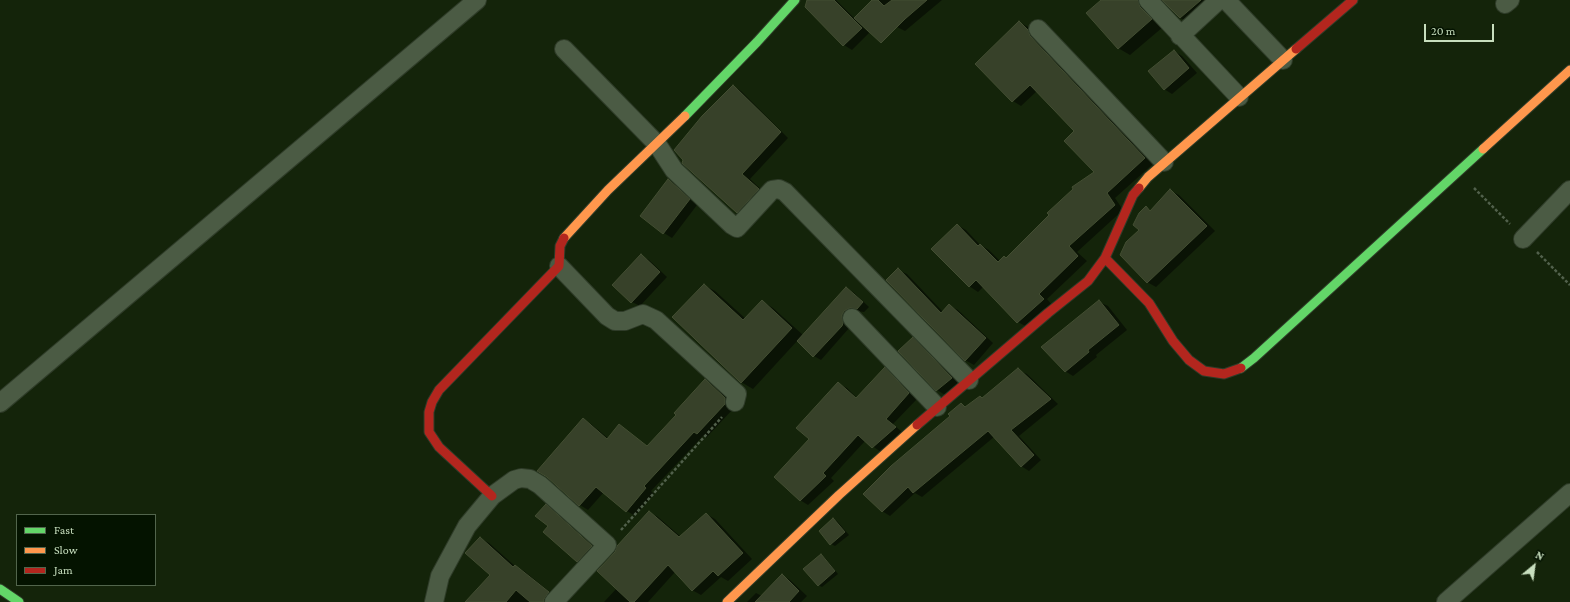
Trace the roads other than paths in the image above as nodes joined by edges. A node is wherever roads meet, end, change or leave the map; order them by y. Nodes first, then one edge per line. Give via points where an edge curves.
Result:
1 (477, 0) edge
2 (795, 0) edge
3 (1148, 0) edge
4 (1219, 0) edge
5 (1226, 0) edge
6 (1353, 0) edge
7 (1038, 29) dead end
8 (1180, 36) junction
9 (564, 49) dead end
10 (1283, 60) junction
11 (1570, 70) edge
12 (1239, 97) junction
13 (657, 144) junction
14 (1164, 162) junction
15 (1570, 190) edge
16 (1524, 238) dead end
17 (1105, 258) junction
18 (559, 266) junction
19 (852, 318) dead end
20 (969, 380) junction
21 (736, 402) road end
22 (0, 403) edge
23 (937, 407) junction
24 (1570, 493) edge
25 (492, 496) junction
26 (0, 589) edge
27 (1450, 601) edge
28 (18, 602) edge
29 (434, 602) edge
30 (554, 602) edge
31 (727, 602) edge

1 - 22 street
2 - 13 street
3 - 8 street
4 - 8 street
5 - 10 street
6 - 10 street
7 - 14 street
8 - 12 street
9 - 13 street
10 - 12 street
11 - 17 street via 1239,369 1224,374 1204,371 1189,360 1173,341 1149,303
12 - 14 street
13 - 18 street via 565,235 560,246
13 - 20 street via 674,170 734,227 737,228 772,190 779,189 784,192
14 - 17 street via 1133,195
15 - 16 street
17 - 20 street via 1088,281
18 - 21 street via 607,316 615,321 625,321 643,314 656,320 737,394
18 - 25 street via 439,390 429,412 429,432 439,447
19 - 23 street
20 - 23 street
23 - 31 street via 839,495
24 - 27 street
25 - 29 street via 467,526 440,576
25 - 30 street via 514,480 530,479 540,485 606,545
26 - 28 street

